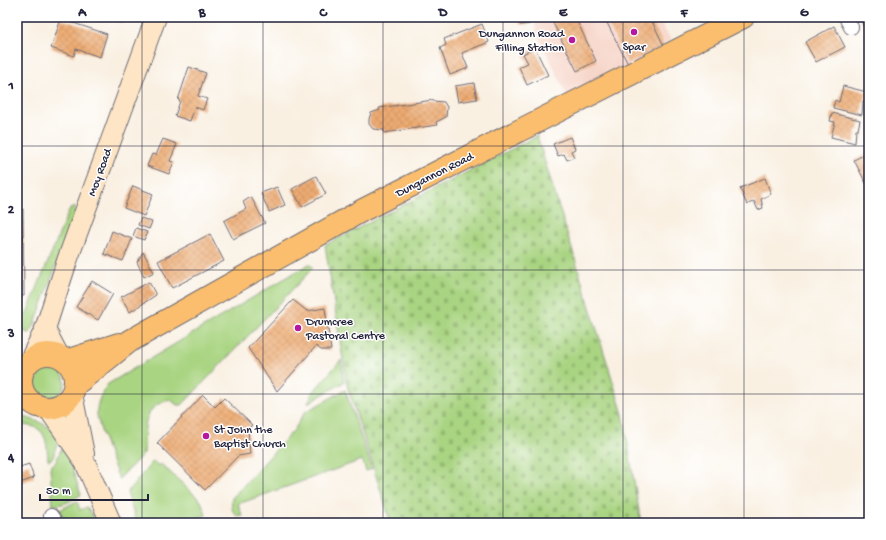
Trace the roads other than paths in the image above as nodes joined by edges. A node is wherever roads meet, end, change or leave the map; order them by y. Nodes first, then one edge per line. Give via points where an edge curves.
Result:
1 (156, 17) edge
2 (743, 17) edge
3 (45, 329) junction
4 (130, 341) junction
5 (62, 359) junction
6 (22, 372) edge
7 (74, 390) junction
8 (44, 408) junction
9 (17, 410) edge
10 (85, 462) junction
11 (111, 523) edge

1 - 3 main road, Moy Road via 67,261
2 - 4 main road, Dungannon Road via 363,210
3 - 5 main road
3 - 6 main road, Moy Road
4 - 5 main road, Dungannon Road
4 - 7 main road, Dungannon Road
5 - 6 main road via 50,354 41,355 33,359
5 - 7 main road via 75,376
6 - 8 main road via 24,391 28,398
7 - 8 main road via 62,404
7 - 10 main road
8 - 9 main road
8 - 10 main road
10 - 11 main road

